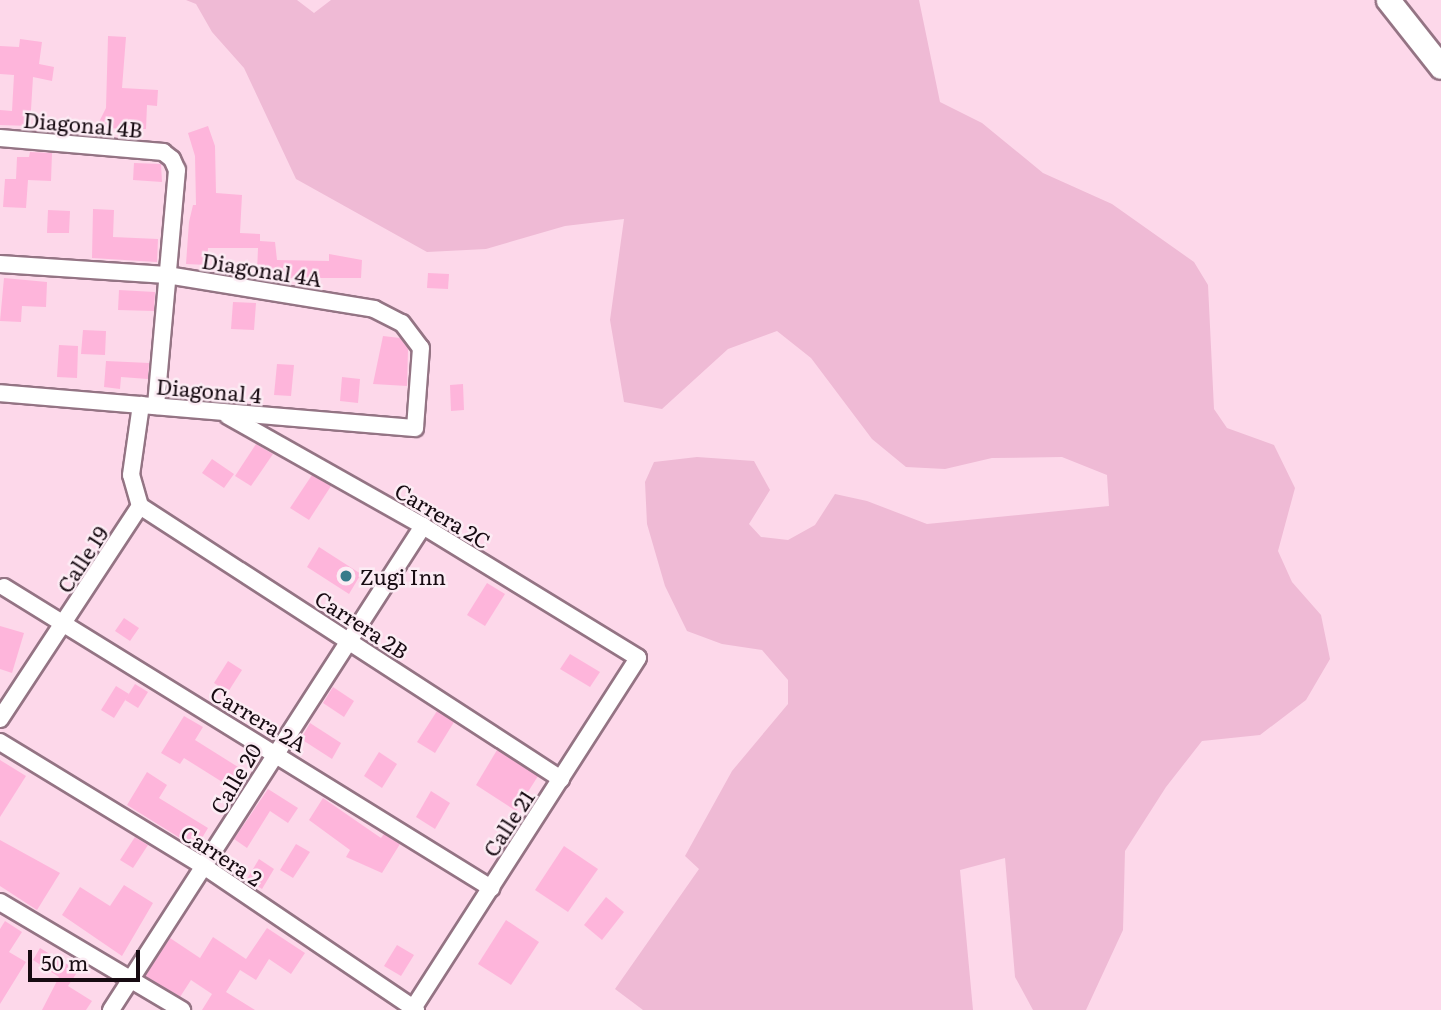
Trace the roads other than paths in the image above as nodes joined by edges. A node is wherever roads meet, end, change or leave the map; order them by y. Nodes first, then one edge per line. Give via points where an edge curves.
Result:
1 (1395, 2) edge
2 (1441, 67) edge
3 (0, 138) edge
4 (0, 264) edge
5 (167, 275) junction
6 (0, 393) edge
7 (148, 406) junction
8 (222, 413) junction
9 (415, 428) joint
10 (139, 506) junction
11 (423, 526) junction
12 (4, 587) dead end
13 (65, 624) junction
14 (348, 639) junction
15 (638, 659) joint
16 (0, 719) edge
17 (0, 742) edge
18 (275, 753) junction
19 (561, 779) junction
20 (205, 867) junction
21 (491, 888) junction
22 (0, 902) edge
23 (131, 978) junction
24 (414, 1009) edge
25 (111, 1010) edge
26 (182, 1010) edge

1 - 2 main road
3 - 5 street, Diagonal 4B via 163,152 177,170
4 - 5 street, Diagonal 4A
5 - 7 street
5 - 9 street, Diagonal 4A via 374,309 402,323 421,348
6 - 7 street, Diagonal 4
7 - 8 street, Diagonal 4
7 - 10 street via 131,475
8 - 9 street, Diagonal 4
8 - 11 street, Carrera 2C
10 - 13 street, Calle 19
10 - 14 street, Carrera 2B
11 - 14 street, Calle 20
11 - 15 street, Carrera 2C
12 - 13 street, Carrera 2A
13 - 16 street, Calle 19
13 - 18 street, Carrera 2A
14 - 18 street, Calle 20
14 - 19 street, Carrera 2B
15 - 19 street, Calle 21
17 - 20 street, Carrera 2
18 - 20 street, Calle 20
18 - 21 street, Carrera 2A
19 - 21 street, Calle 21
20 - 23 street, Calle 20
20 - 24 street, Carrera 2
21 - 24 street, Calle 21
22 - 23 street
23 - 25 street, Calle 20
23 - 26 street

